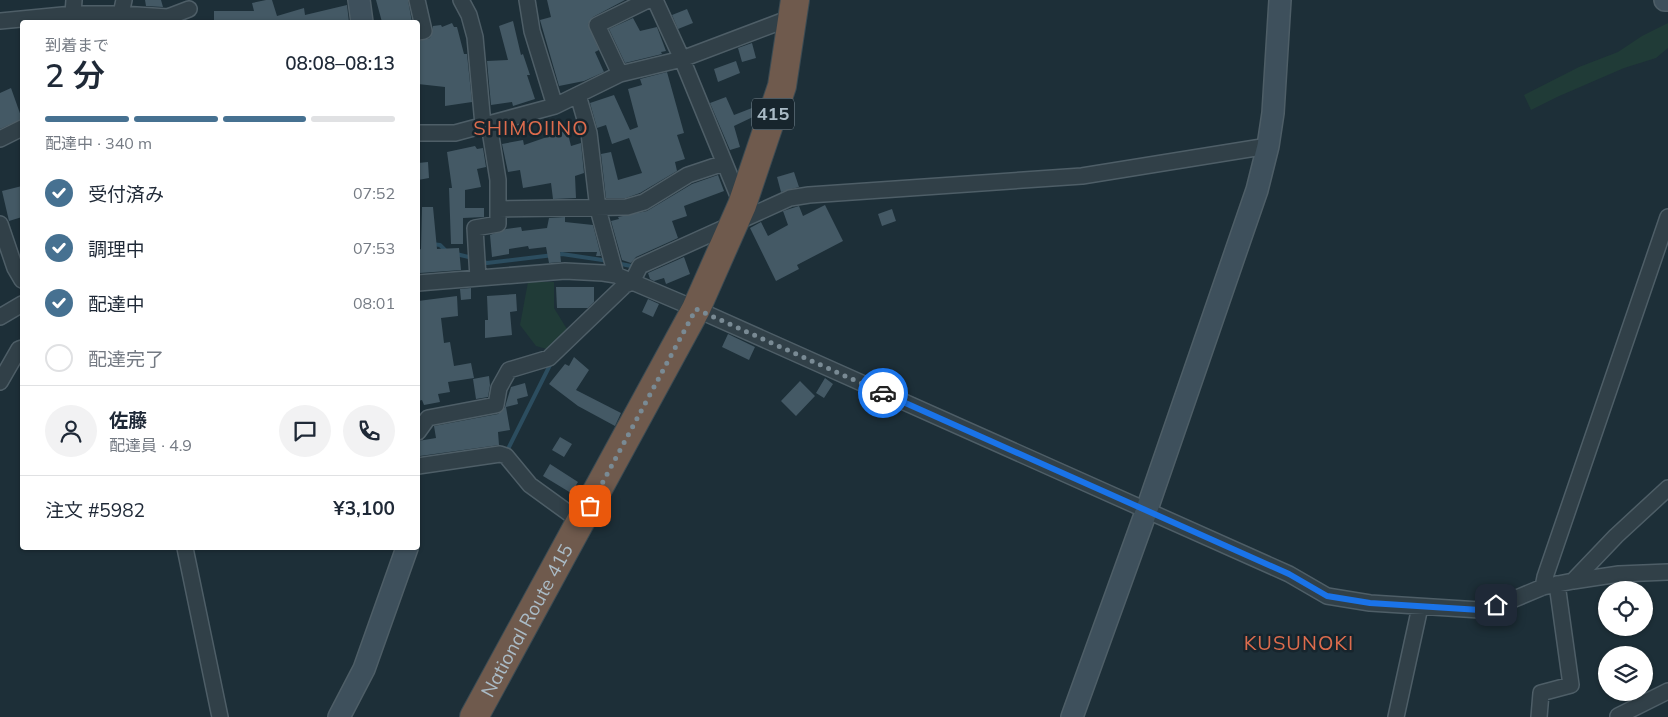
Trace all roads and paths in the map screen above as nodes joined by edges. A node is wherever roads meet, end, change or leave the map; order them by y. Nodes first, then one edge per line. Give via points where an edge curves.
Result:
1 (359, 0) edge
2 (417, 0) edge
3 (461, 0) edge
4 (527, 0) edge
5 (648, 0) edge
6 (655, 0) edge
7 (1280, 0) edge
8 (73, 7) edge
9 (122, 7) edge
10 (794, 8) edge
11 (192, 11) edge
12 (362, 20) edge
13 (0, 21) edge
14 (420, 32) edge
15 (682, 59) junction
16 (620, 74) junction
17 (578, 95) junction
18 (555, 106) junction
19 (486, 125) junction
20 (20, 129) edge
21 (420, 134) edge
22 (0, 139) edge
23 (1268, 146) junction
24 (724, 163) junction
25 (498, 209) junction
26 (598, 209) junction
27 (738, 215) junction
28 (1668, 217) edge
29 (0, 224) edge
30 (616, 275) junction
31 (20, 277) edge
32 (478, 278) junction
33 (632, 282) junction
34 (420, 283) edge
35 (20, 305) edge
36 (696, 309) junction
37 (0, 317) edge
38 (20, 349) edge
39 (0, 382) edge
40 (420, 429) edge
41 (420, 466) edge
42 (1668, 488) edge
43 (1146, 512) junction
44 (581, 522) junction
45 (185, 550) edge
46 (406, 550) edge
47 (1668, 572) edge
48 (1573, 581) junction
49 (1550, 585) junction
50 (1420, 607) junction
51 (1668, 691) edge
52 (1618, 716) edge
53 (220, 717) edge
54 (339, 717) edge
55 (474, 717) edge
56 (1072, 717) edge
57 (1396, 717) edge
58 (1538, 717) edge

1 - 12 street
2 - 14 street via 424,31
3 - 19 street via 475,37
4 - 18 street via 532,31
5 - 16 street via 597,25
6 - 15 street
7 - 23 street
8 - 9 street
8 - 13 street
9 - 11 street via 168,17
10 - 15 street
10 - 27 highway, National Route 415 / 415 via 782,86
15 - 16 street
15 - 24 street
16 - 17 street
17 - 18 street
17 - 26 street via 589,133
18 - 19 street
19 - 21 street via 455,133
19 - 25 street via 498,180
20 - 22 street
23 - 27 street via 1082,176 809,195
23 - 43 street via 1257,190
24 - 26 street via 688,176 644,202
24 - 27 street
25 - 26 street
25 - 32 street via 498,224 475,228
26 - 30 street
27 - 33 street via 640,266
27 - 36 highway, National Route 415 / 415
28 - 49 street
29 - 31 street
30 - 32 street via 565,271
30 - 33 street
32 - 34 street
33 - 36 street
33 - 40 street via 625,285 549,358 509,370 499,388 496,405 428,418
35 - 37 street
36 - 43 street
36 - 44 highway, National Route 415 / 415
38 - 39 street
41 - 44 street via 500,454 506,456 530,485
42 - 48 street
43 - 50 street via 1289,574 1327,596
43 - 56 street
44 - 55 highway, National Route 415 / 415
45 - 53 street
46 - 54 street via 364,669
47 - 48 street via 1619,574
48 - 49 street
49 - 50 street via 1480,610
49 - 58 street via 1571,684 1541,693
50 - 57 street
51 - 52 street

